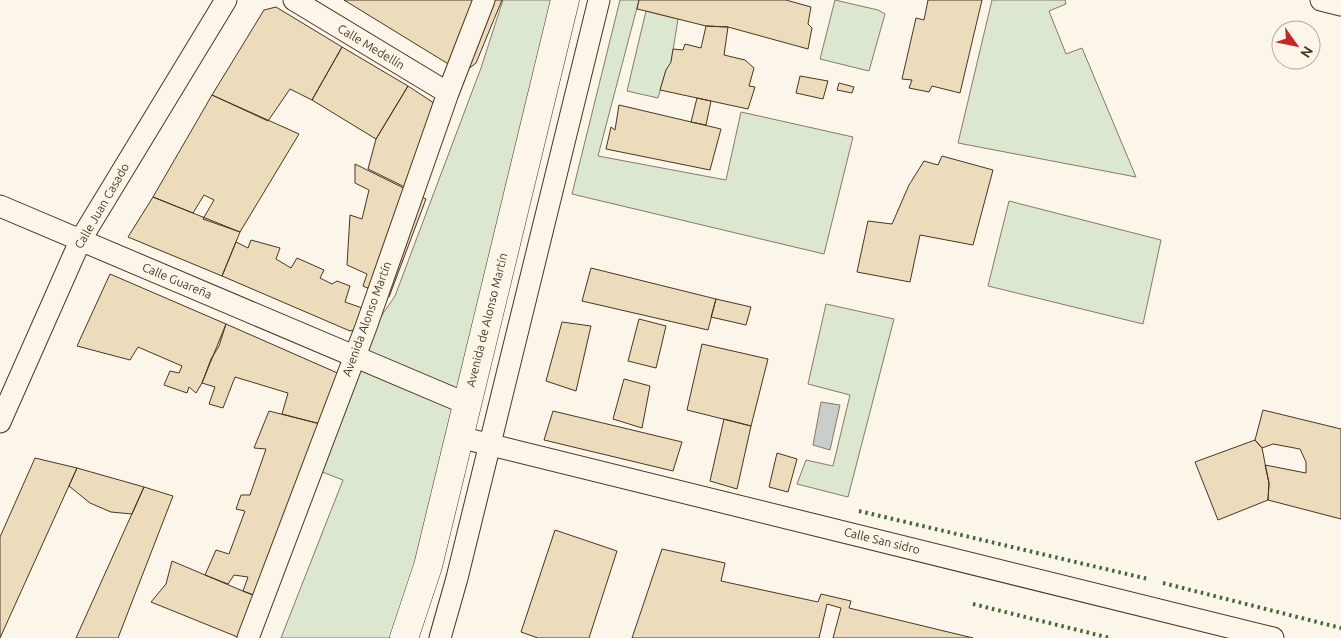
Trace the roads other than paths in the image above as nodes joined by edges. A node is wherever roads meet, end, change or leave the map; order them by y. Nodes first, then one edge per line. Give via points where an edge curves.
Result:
1 (226, 0) edge
2 (294, 0) edge
3 (484, 0) edge
4 (565, 0) edge
5 (599, 0) edge
6 (1321, 0) edge
7 (1341, 5) edge
8 (448, 94) junction
9 (0, 206) edge
10 (81, 240) junction
11 (354, 356) junction
12 (466, 404) junction
13 (0, 422) edge
14 (458, 437) junction
15 (490, 445) junction
16 (248, 638) edge
17 (404, 638) edge
18 (440, 638) edge
19 (1273, 638) edge

1 - 10 street, Calle Juan Casado
2 - 8 street, Calle Medellín
3 - 8 street, Avenida Alonso Martín
4 - 12 main road, Avenida de Alonso Martín
5 - 15 street
6 - 7 street
8 - 11 street, Avenida Alonso Martín
9 - 10 street, Calle Guareña
10 - 11 street, Calle Guareña
10 - 13 street, Calle Juan Casado
11 - 12 street, Calle Guareña
11 - 16 street, Avenida Alonso Martín
12 - 14 main road, Avenida de Alonso Martín
14 - 15 street, Calle San sidro
14 - 17 main road, Avenida de Alonso Martín via 428,566
15 - 18 street
15 - 19 street, Calle San sidro

